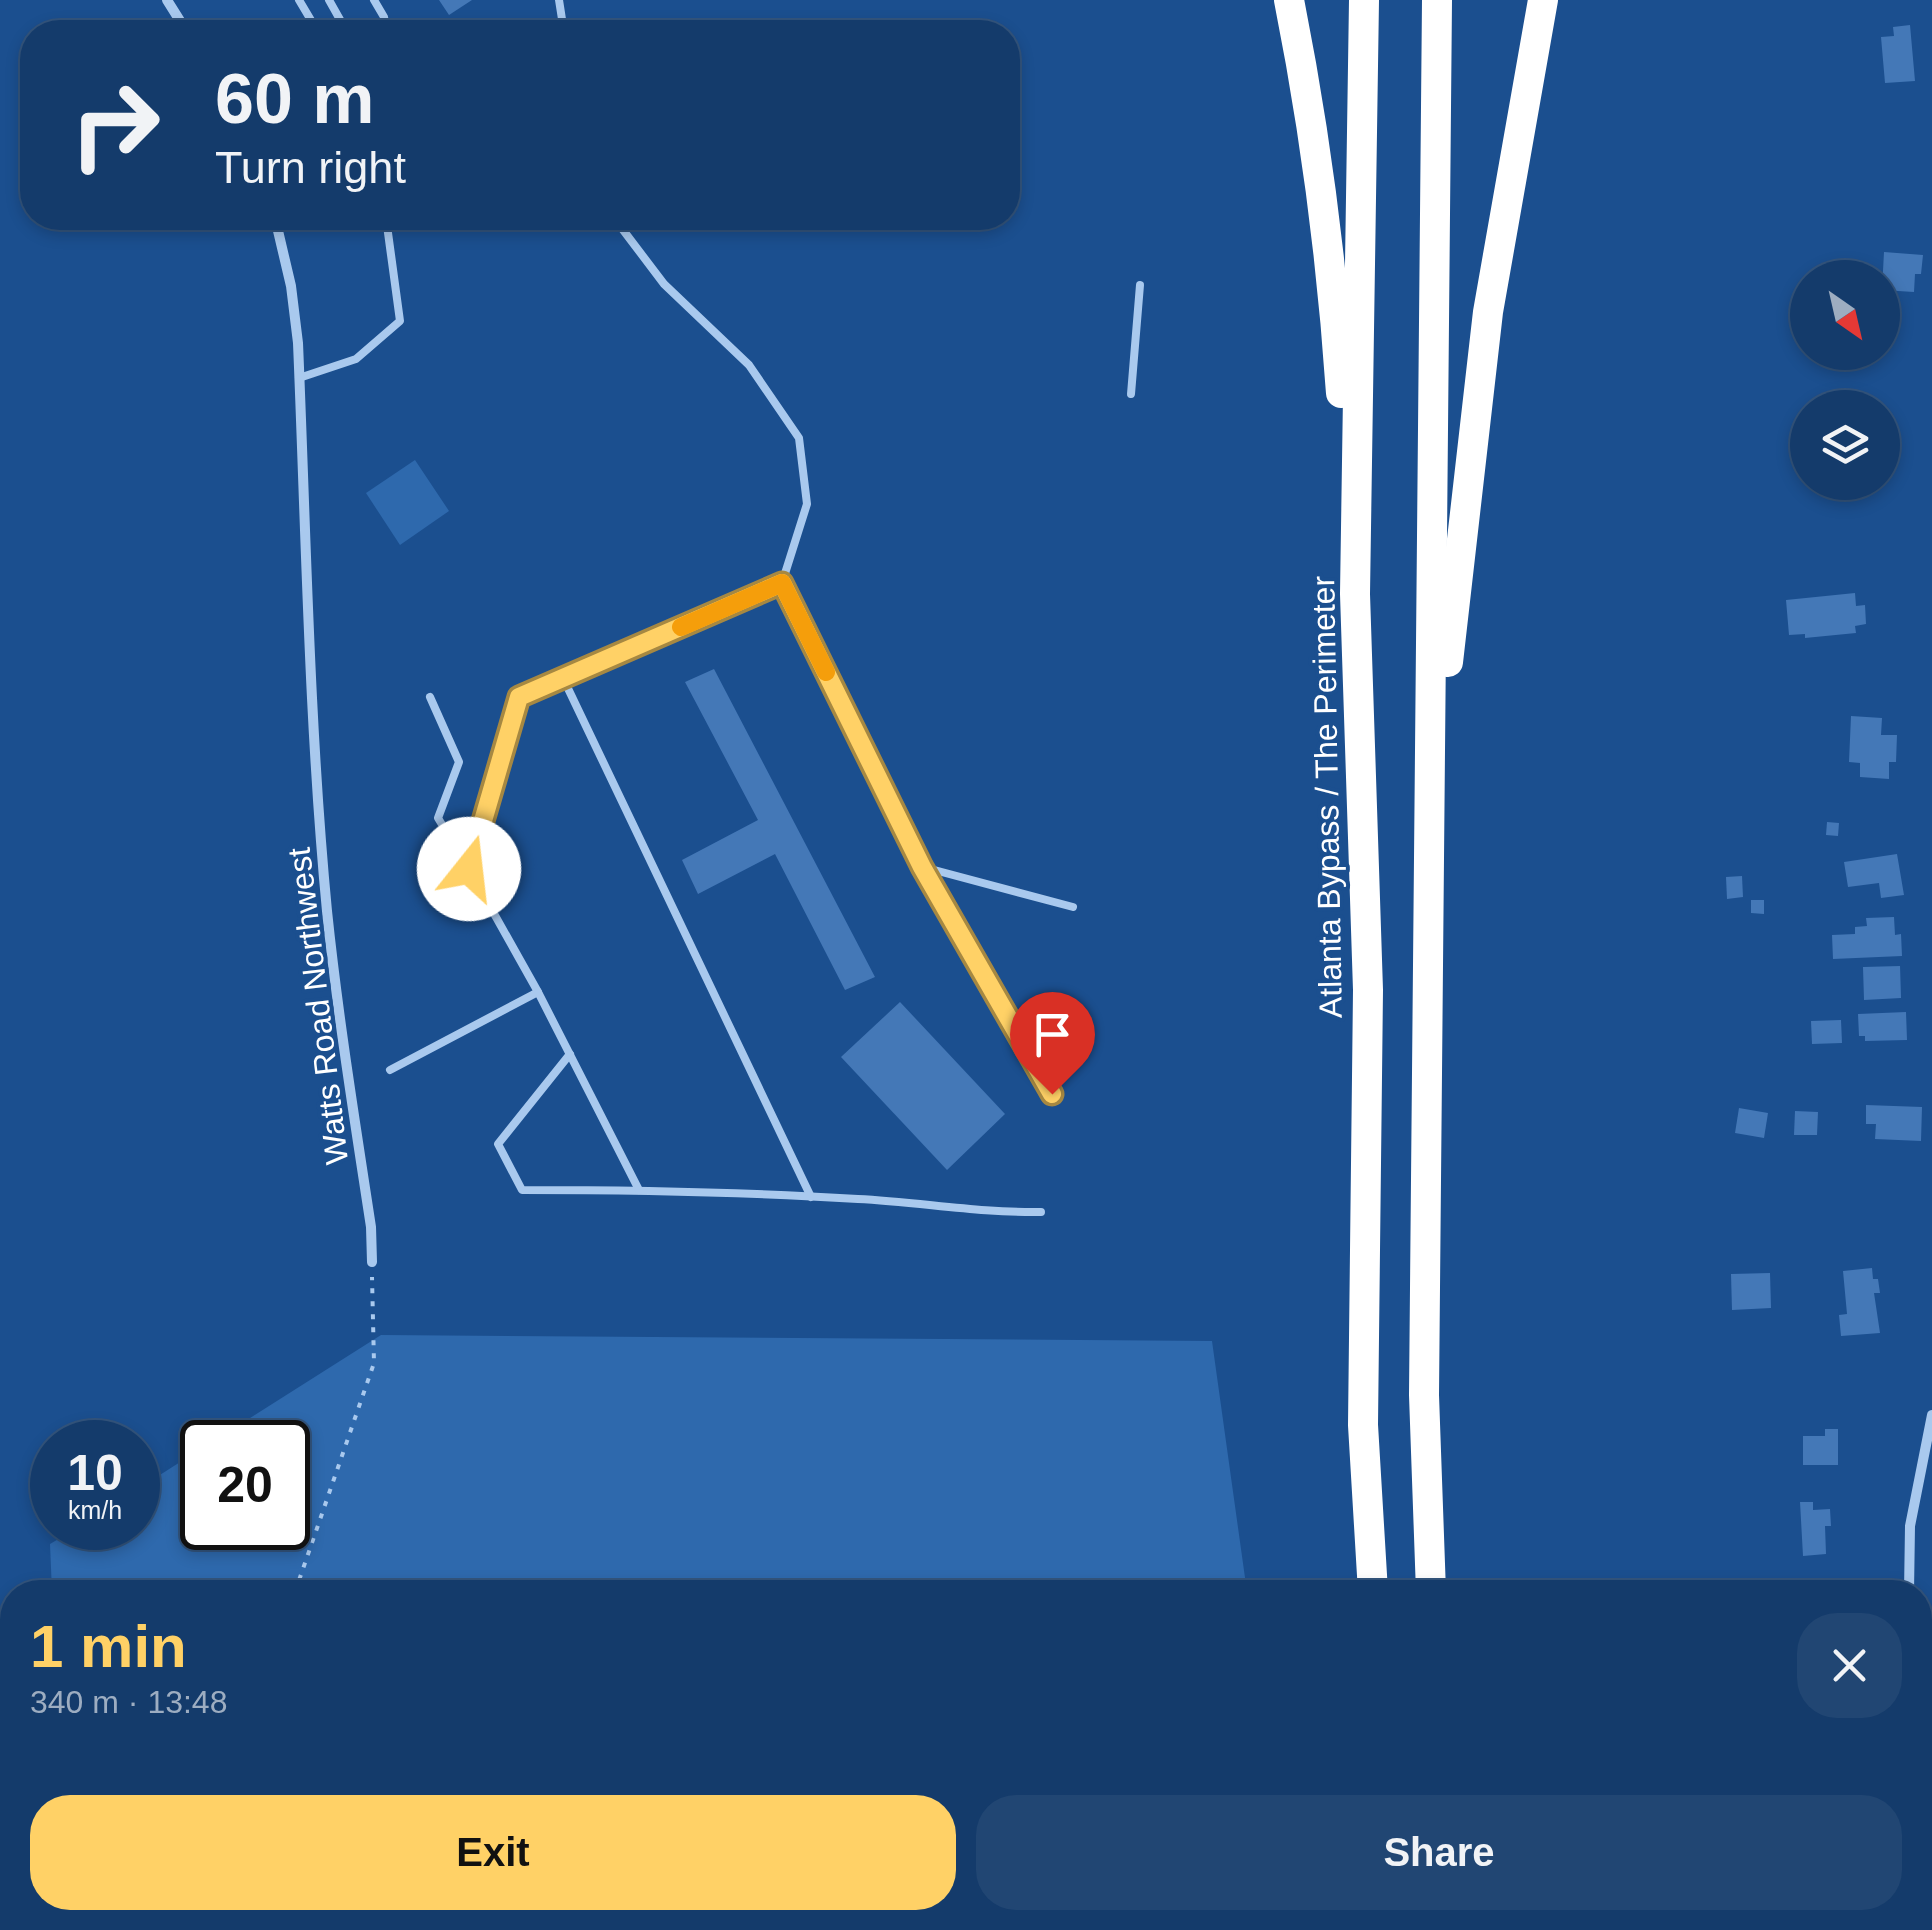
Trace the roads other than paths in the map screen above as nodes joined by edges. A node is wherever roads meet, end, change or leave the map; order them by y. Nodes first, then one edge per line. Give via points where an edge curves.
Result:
1 (1289, 0) edge
2 (1364, 0) edge
3 (1437, 0) edge
4 (1543, 0) edge
5 (278, 230) edge
6 (388, 230) edge
7 (623, 230) edge
8 (1140, 285) dead end
9 (299, 378) junction
10 (1131, 394) dead end
11 (782, 583) junction
12 (1356, 594) junction
13 (563, 678) junction
14 (430, 697) dead end
15 (1430, 818) junction
16 (922, 867) junction
17 (469, 869) junction
18 (1074, 907) dead end
19 (538, 992) junction
20 (570, 1054) junction
21 (390, 1070) dead end
22 (1052, 1094) dead end
23 (639, 1190) junction
24 (811, 1196) junction
25 (1041, 1212) dead end
26 (372, 1262) road end
27 (1932, 1415) edge
28 (1371, 1580) edge
29 (1431, 1580) edge
30 (1909, 1580) edge

1 - 12 highway via 1312,115 1335,302
2 - 12 highway, Atlanta Bypass / The Perimeter
3 - 15 highway
4 - 15 highway via 1488,312
5 - 9 street, Watts Road Northwest via 291,286
6 - 9 lane via 400,321 356,359
7 - 11 lane via 664,284 749,365 800,438 806,504
8 - 10 lane
9 - 26 street, Watts Road Northwest via 327,908
11 - 13 lane
11 - 16 lane
12 - 28 highway, Atlanta Bypass / The Perimeter via 1368,990 1363,1425
13 - 17 lane via 519,697
13 - 24 lane
14 - 17 lane via 459,762 438,818
15 - 29 highway via 1424,1395
16 - 18 lane
16 - 22 lane
17 - 19 lane
19 - 20 lane
19 - 21 lane
20 - 23 lane
20 - 23 lane via 498,1144 522,1190
23 - 24 lane
24 - 25 lane
27 - 30 street via 1910,1526

